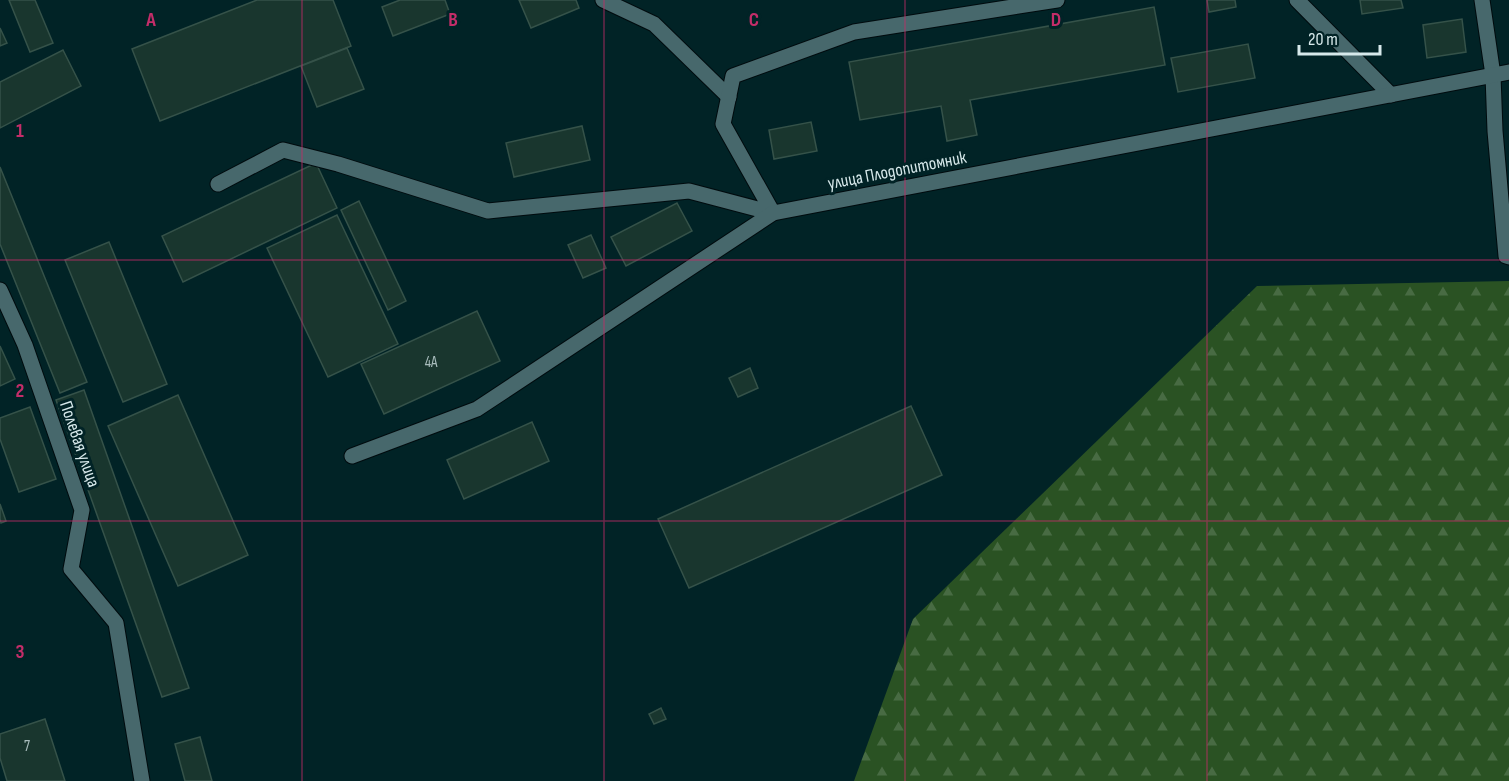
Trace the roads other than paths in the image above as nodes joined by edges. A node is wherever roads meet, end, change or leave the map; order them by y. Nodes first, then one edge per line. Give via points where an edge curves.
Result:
1 (603, 0) edge
2 (1057, 0) edge
3 (1297, 0) edge
4 (1482, 0) edge
5 (1509, 72) edge
6 (1493, 75) junction
7 (1391, 95) junction
8 (729, 97) junction
9 (218, 184) dead end
10 (773, 213) junction
11 (1509, 257) edge
12 (0, 290) edge
13 (352, 456) dead end
14 (142, 781) edge

1 - 8 street via 654,24
2 - 8 street via 854,32 733,76
3 - 7 street
4 - 6 street
5 - 6 street, улица Плодопитомник
6 - 7 street, улица Плодопитомник
6 - 11 street
7 - 10 street, улица Плодопитомник
8 - 10 street via 723,124
9 - 10 street via 283,150 488,211 689,191
10 - 13 street, улица Плодопитомник via 477,409
12 - 14 street, Полевая улица via 24,345 82,510 71,568 116,623

